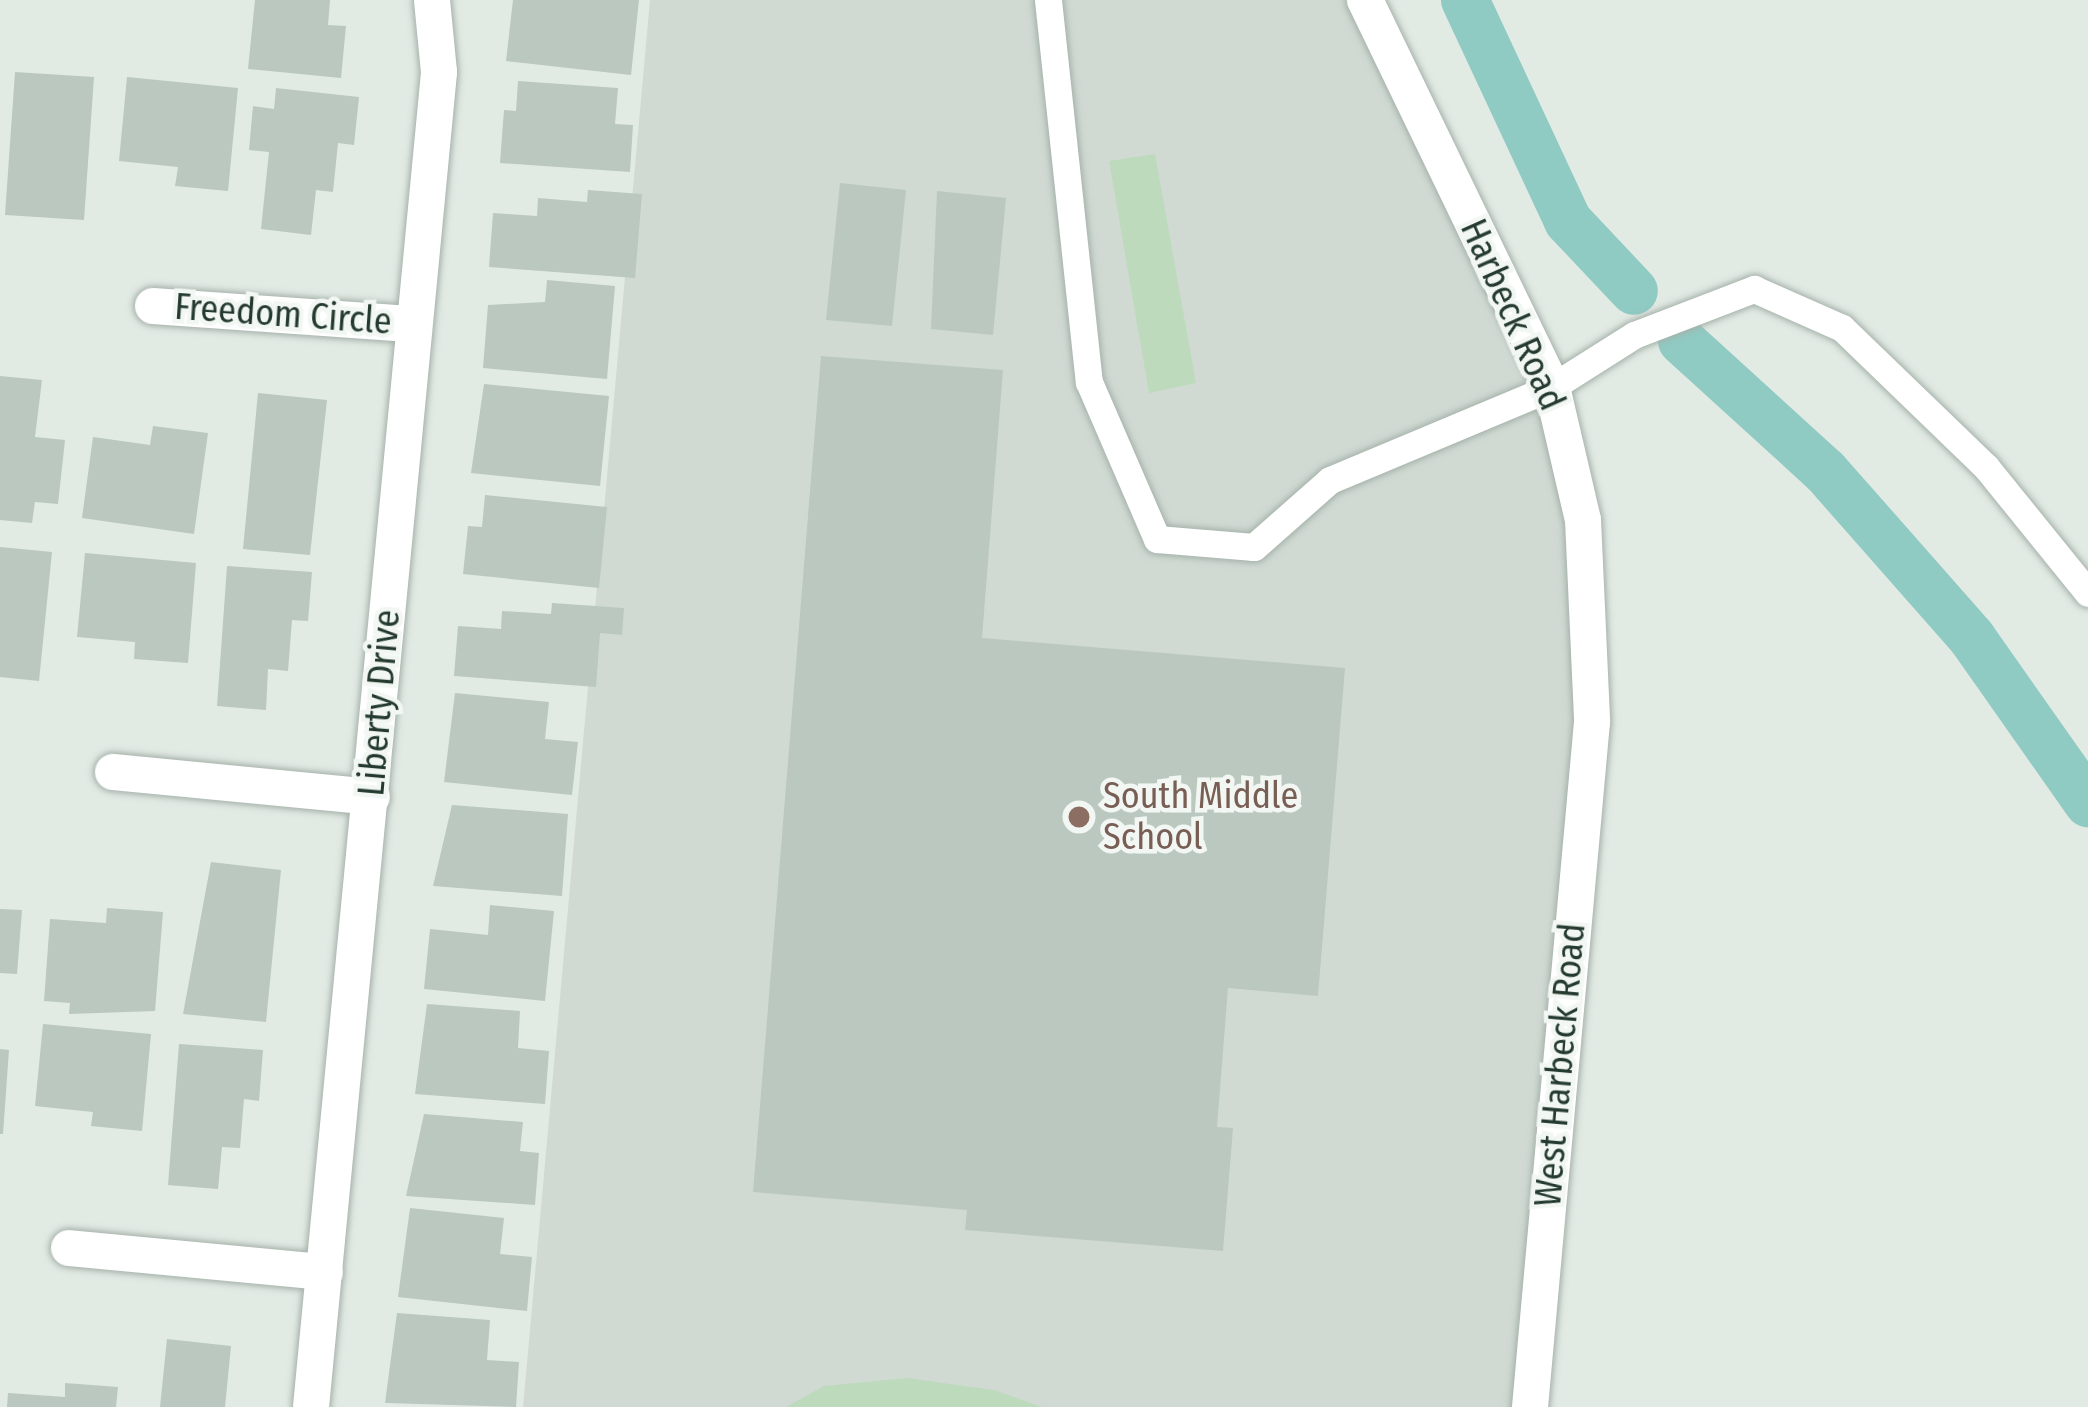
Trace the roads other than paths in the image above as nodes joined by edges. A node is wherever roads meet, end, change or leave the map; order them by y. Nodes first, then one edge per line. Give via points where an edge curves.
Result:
1 (432, 0) edge
2 (1365, 0) edge
3 (1047, 14) edge
4 (153, 306) dead end
5 (413, 324) junction
6 (1552, 387) junction
7 (2088, 593) edge
8 (1592, 722) joint
9 (113, 772) dead end
10 (372, 797) junction
11 (69, 1248) dead end
12 (325, 1272) junction
13 (311, 1407) edge
14 (1530, 1407) edge

1 - 5 street, Liberty Drive via 439,72
2 - 6 street, Harbeck Road
3 - 6 lane via 1089,382 1157,539 1254,547 1330,480
4 - 5 street, Freedom Circle
5 - 10 street, Liberty Drive
6 - 7 lane via 1634,335 1754,289 1842,328 1986,467
6 - 8 street, Harbeck Road via 1582,520
8 - 14 street, West Harbeck Road
9 - 10 street
10 - 12 street, Liberty Drive
11 - 12 street
12 - 13 street, Liberty Drive

